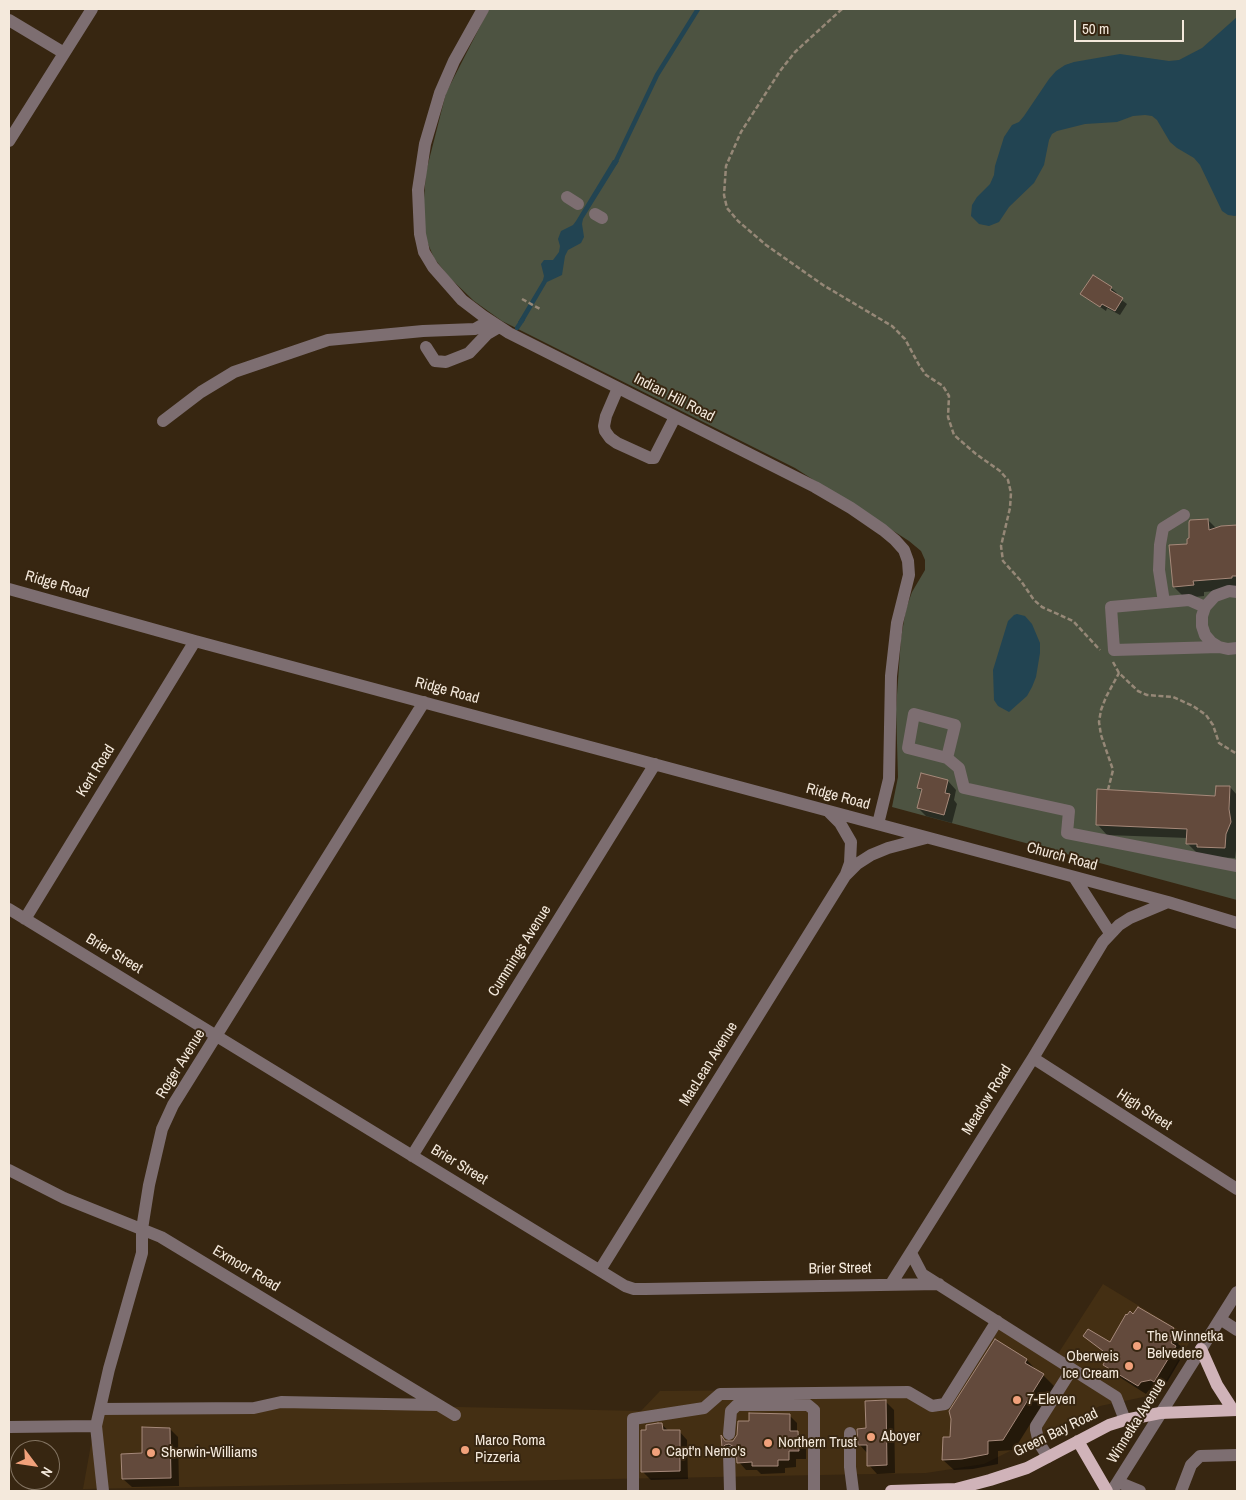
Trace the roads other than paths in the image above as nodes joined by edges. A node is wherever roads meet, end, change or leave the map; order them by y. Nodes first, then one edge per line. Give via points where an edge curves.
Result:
1 (92, 9) edge
2 (483, 9) edge
3 (9, 20) edge
4 (64, 53) junction
5 (9, 141) edge
6 (567, 197) dead end
7 (578, 204) dead end
8 (494, 324) junction
9 (426, 347) dead end
10 (618, 388) junction
11 (675, 417) junction
12 (163, 421) dead end
13 (1184, 515) dead end
14 (9, 589) edge
15 (1237, 592) edge
16 (1164, 602) junction
17 (1205, 607) junction
18 (195, 641) junction
19 (1219, 647) junction
20 (1237, 648) edge
21 (424, 702) junction
22 (890, 726) junction
23 (911, 730) junction
24 (908, 748) junction
25 (947, 758) junction
26 (890, 762) junction
27 (655, 764) junction
28 (828, 811) junction
29 (878, 824) junction
30 (927, 838) junction
31 (1237, 866) edge
32 (845, 876) junction
33 (1074, 877) junction
34 (1168, 902) junction
35 (9, 909) edge
36 (25, 919) junction
37 (1237, 923) edge
38 (1110, 933) junction
39 (217, 1036) junction
40 (1033, 1058) junction
41 (412, 1156) junction
42 (9, 1170) edge
43 (1237, 1189) edge
44 (142, 1229) junction
45 (911, 1253) junction
46 (600, 1270) junction
47 (891, 1284) junction
48 (939, 1284) junction
49 (1237, 1292) edge
50 (1220, 1320) junction
51 (997, 1321) junction
52 (1237, 1330) edge
53 (1201, 1350) junction
54 (1072, 1368) junction
55 (438, 1405) junction
56 (100, 1409) junction
57 (1235, 1410) edge
58 (1160, 1414) junction
59 (456, 1415) dead end
60 (1125, 1420) junction
61 (96, 1426) junction
62 (9, 1427) edge
63 (850, 1433) dead end
64 (729, 1434) dead end
65 (1078, 1441) junction
66 (729, 1452) dead end
67 (1237, 1455) edge
68 (1048, 1457) junction
69 (1115, 1486) edge
70 (103, 1491) edge
71 (633, 1491) edge
72 (730, 1491) edge
73 (814, 1491) edge
74 (853, 1491) edge
75 (891, 1491) edge
76 (1107, 1491) edge
77 (1140, 1491) edge
78 (1181, 1491) edge

1 - 4 street
2 - 8 street, Indian Hill Road via 440,93 425,144 418,213 424,252 433,267 462,300
3 - 4 street
4 - 5 street
6 - 7 street
8 - 9 street via 468,353 446,362 435,360
8 - 10 street, Indian Hill Road
8 - 12 street via 475,329 328,340 234,372
10 - 11 street, Indian Hill Road
10 - 11 street via 604,426 610,438 617,443 654,458
11 - 22 street, Indian Hill Road via 851,508 883,530 904,550 909,575 897,623
13 - 16 street via 1163,528 1159,570
14 - 18 street, Ridge Road
15 - 17 street via 1215,596
16 - 17 street via 1189,600
16 - 19 street via 1111,607 1114,650
17 - 19 street via 1202,626 1205,634
18 - 21 street, Ridge Road
18 - 36 street, Kent Road
19 - 20 street
21 - 27 street, Ridge Road
21 - 39 street, Roger Avenue
22 - 23 street
22 - 26 street, Indian Hill Road
23 - 24 street
23 - 25 street via 914,714 955,725
24 - 25 street
24 - 26 street
25 - 31 street via 958,768 964,788 1069,811 1067,833
26 - 29 street, Indian Hill Road
27 - 28 street, Ridge Road
27 - 41 street, Cummings Avenue
28 - 29 street, Ridge Road
28 - 32 street, MacLean Avenue via 840,823 850,842 850,863
29 - 30 street, Church Road
30 - 32 street, MacLean Avenue via 888,848 857,864
30 - 33 street, Church Road
32 - 46 street, MacLean Avenue
33 - 34 street, Church Road
33 - 38 street
34 - 37 street, Church Road
34 - 38 street, Meadow Road via 1130,918
35 - 36 street, Brier Street
36 - 39 street, Brier Street
38 - 40 street, Meadow Road
39 - 41 street, Brier Street
39 - 44 street, Roger Avenue via 162,1128
40 - 43 street, High Street
40 - 45 street, Meadow Road
41 - 46 street, Brier Street
42 - 44 street, Exmoor Road via 64,1198
44 - 55 street, Exmoor Road via 161,1237
44 - 56 street, Roger Avenue via 142,1253
45 - 47 street, Meadow Road
45 - 48 street via 922,1274
46 - 47 street, Brier Street via 634,1289
47 - 48 street, Brier Street
48 - 51 street
49 - 50 street, Winnetka Avenue
50 - 52 street
50 - 53 street, Winnetka Avenue
51 - 54 street
51 - 71 street via 945,1404 932,1406 908,1392 720,1394 704,1408 633,1419
53 - 57 main road via 1217,1385
53 - 58 street, Winnetka Avenue
54 - 60 street via 1116,1397
54 - 68 street via 1036,1426 1039,1443
55 - 56 street via 281,1402 254,1408
55 - 59 street, Exmoor Road
56 - 61 street, Roger Avenue
57 - 58 main road, Green Bay Road
58 - 60 main road, Green Bay Road
58 - 69 street, Winnetka Avenue
60 - 65 main road, Green Bay Road
61 - 62 street
61 - 70 street, Roger Avenue
63 - 74 street
64 - 73 street via 731,1411 737,1405 808,1405 814,1410
65 - 68 main road, Green Bay Road
65 - 76 main road
66 - 72 street
67 - 78 street via 1200,1456 1191,1465
68 - 75 main road, Green Bay Road via 1027,1468 956,1489
69 - 77 street

